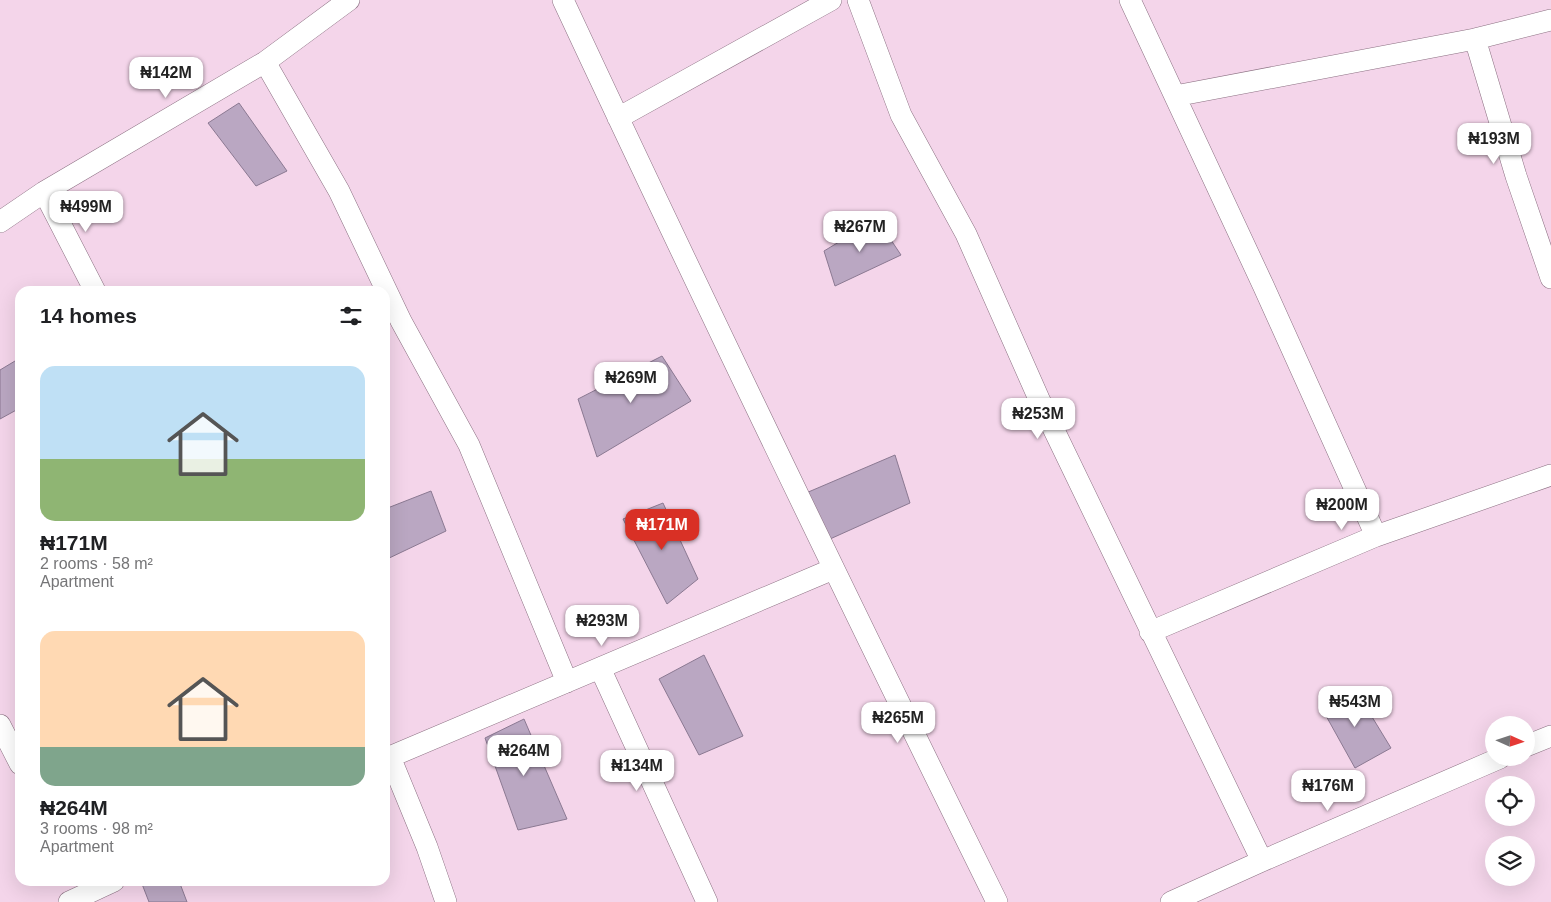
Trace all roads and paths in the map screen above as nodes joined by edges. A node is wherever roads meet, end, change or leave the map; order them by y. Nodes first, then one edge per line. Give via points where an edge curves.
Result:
1 (349, 0) edge
2 (562, 0) edge
3 (831, 0) edge
4 (858, 0) edge
5 (1130, 0) edge
6 (1551, 20) edge
7 (1475, 39) junction
8 (265, 62) junction
9 (1175, 96) junction
10 (618, 118) junction
11 (44, 192) junction
12 (0, 222) edge
13 (1551, 278) edge
14 (92, 286) edge
15 (384, 286) edge
16 (390, 298) edge
17 (1551, 475) edge
18 (1376, 536) junction
19 (833, 569) junction
20 (1150, 632) junction
21 (600, 668) junction
22 (567, 682) junction
23 (0, 725) edge
24 (1551, 736) edge
25 (1535, 742) edge
26 (15, 754) edge
27 (390, 757) edge
28 (1485, 764) edge
29 (390, 765) edge
30 (1262, 860) junction
31 (102, 886) edge
32 (81, 895) edge
33 (446, 902) edge
34 (707, 902) edge
35 (997, 902) edge
36 (1171, 902) edge

1 - 8 street
2 - 10 street
3 - 10 street
4 - 20 street via 901,115 966,234 1039,399
5 - 9 street
6 - 7 street
7 - 9 street
7 - 13 street
8 - 11 street
8 - 15 street via 339,192
9 - 18 street
10 - 19 street
11 - 12 street
11 - 14 street
16 - 22 street via 469,444
17 - 18 street
18 - 20 street
19 - 21 street
19 - 35 street
20 - 30 street
21 - 22 street
21 - 34 street
22 - 27 street
23 - 26 street
24 - 25 street
28 - 30 street
29 - 33 street via 428,847
30 - 36 street
31 - 32 street

